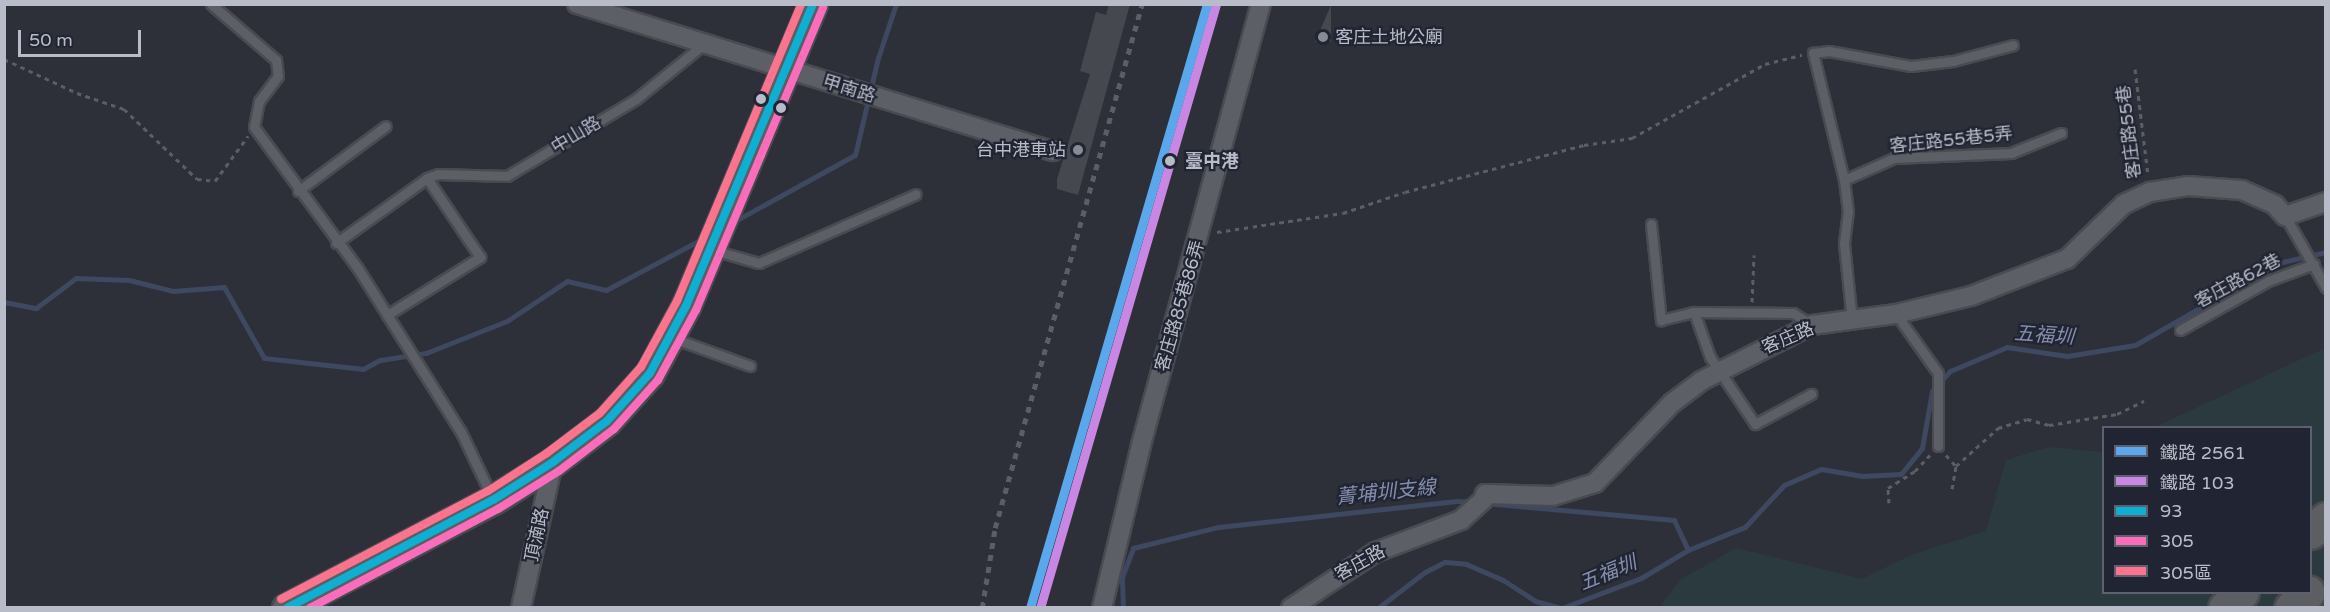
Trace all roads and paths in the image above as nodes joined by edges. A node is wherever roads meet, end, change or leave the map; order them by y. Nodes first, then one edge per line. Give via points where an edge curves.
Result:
1 (211, 4) edge
2 (577, 4) edge
3 (813, 4) edge
4 (1261, 4) edge
5 (706, 42) junction
6 (2013, 45) dead end
7 (1813, 53) junction
8 (4, 59) edge
9 (783, 69) junction
10 (2135, 69) dead end
11 (386, 126) dead end
12 (254, 127) junction
13 (2061, 133) dead end
14 (1053, 151) dead end
15 (427, 178) junction
16 (1844, 180) junction
17 (298, 190) junction
18 (2150, 192) junction
19 (916, 194) dead end
20 (2325, 202) edge
21 (2285, 216) junction
22 (1651, 224) dead end
23 (1200, 234) junction
24 (336, 243) junction
25 (710, 249) junction
26 (1754, 255) dead end
27 (2314, 264) junction
28 (2325, 288) edge
29 (1694, 312) junction
30 (1751, 313) junction
31 (1896, 314) junction
32 (387, 315) junction
33 (1852, 321) junction
34 (1812, 325) junction
35 (2180, 330) dead end
36 (669, 337) junction
37 (750, 366) dead end
38 (1722, 370) junction
39 (1811, 394) dead end
40 (2144, 401) dead end
41 (1938, 446) junction
42 (553, 462) junction
43 (1956, 465) junction
44 (1952, 489) dead end
45 (494, 500) junction
46 (1889, 503) dead end
47 (2325, 519) edge
48 (2312, 530) edge
49 (2325, 577) edge
50 (2312, 589) edge
51 (2240, 594) edge
52 (2307, 594) edge
53 (286, 608) edge
54 (521, 608) edge
55 (1102, 608) edge
56 (1291, 608) edge
57 (2225, 608) edge
58 (2291, 608) edge

1 - 12 lane via 276,60 278,76 259,101
2 - 5 street, 甲南路
3 - 9 street
4 - 23 street, 客庄路85巷86弄
5 - 9 street, 甲南路
5 - 15 lane, 中山路 via 636,99 507,176 438,174
6 - 7 lane via 1953,61 1911,66 1829,51
7 - 16 lane
7 - 23 path via 1765,64 1632,138 1573,148 1405,192 1343,213
8 - 12 path via 76,93 124,109 196,179 215,181
9 - 14 street, 甲南路
9 - 25 street
10 - 18 path, 客庄路55巷
11 - 17 lane
12 - 17 lane
13 - 16 lane, 客庄路55巷5弄 via 2011,153 1894,158
15 - 24 lane, 中山路
15 - 32 lane via 480,258
16 - 33 lane
17 - 24 lane
18 - 21 street, 客庄路 via 2188,186 2242,190 2275,205
18 - 31 street, 客庄路 via 2124,204 2067,259 1971,296
19 - 25 lane via 759,263
20 - 21 street
21 - 27 lane, 客庄路62巷
22 - 29 lane via 1661,320
23 - 55 street, 客庄路85巷86弄 via 1141,445
24 - 32 lane
25 - 36 street
26 - 30 path
27 - 28 lane, 客庄路62巷
27 - 35 lane, 客庄路62巷 via 2268,281
29 - 30 lane
29 - 38 lane via 1710,357
30 - 34 lane via 1793,313
31 - 33 street, 客庄路
31 - 41 lane via 1938,373
32 - 45 lane via 461,432
33 - 34 street, 客庄路
34 - 38 street, 客庄路
36 - 37 lane
36 - 42 street via 650,373 607,421
38 - 39 lane via 1755,424
38 - 56 street, 客庄路 via 1672,403 1595,483 1553,496 1485,494 1461,520 1376,552
40 - 43 path via 2117,414 2049,425 2027,419 1998,428
41 - 43 path
41 - 46 path via 1915,471 1888,488
42 - 45 street
42 - 54 street, 頂湳路
43 - 44 path
45 - 53 street
47 - 48 highway
49 - 50 highway
51 - 57 highway
52 - 58 highway

